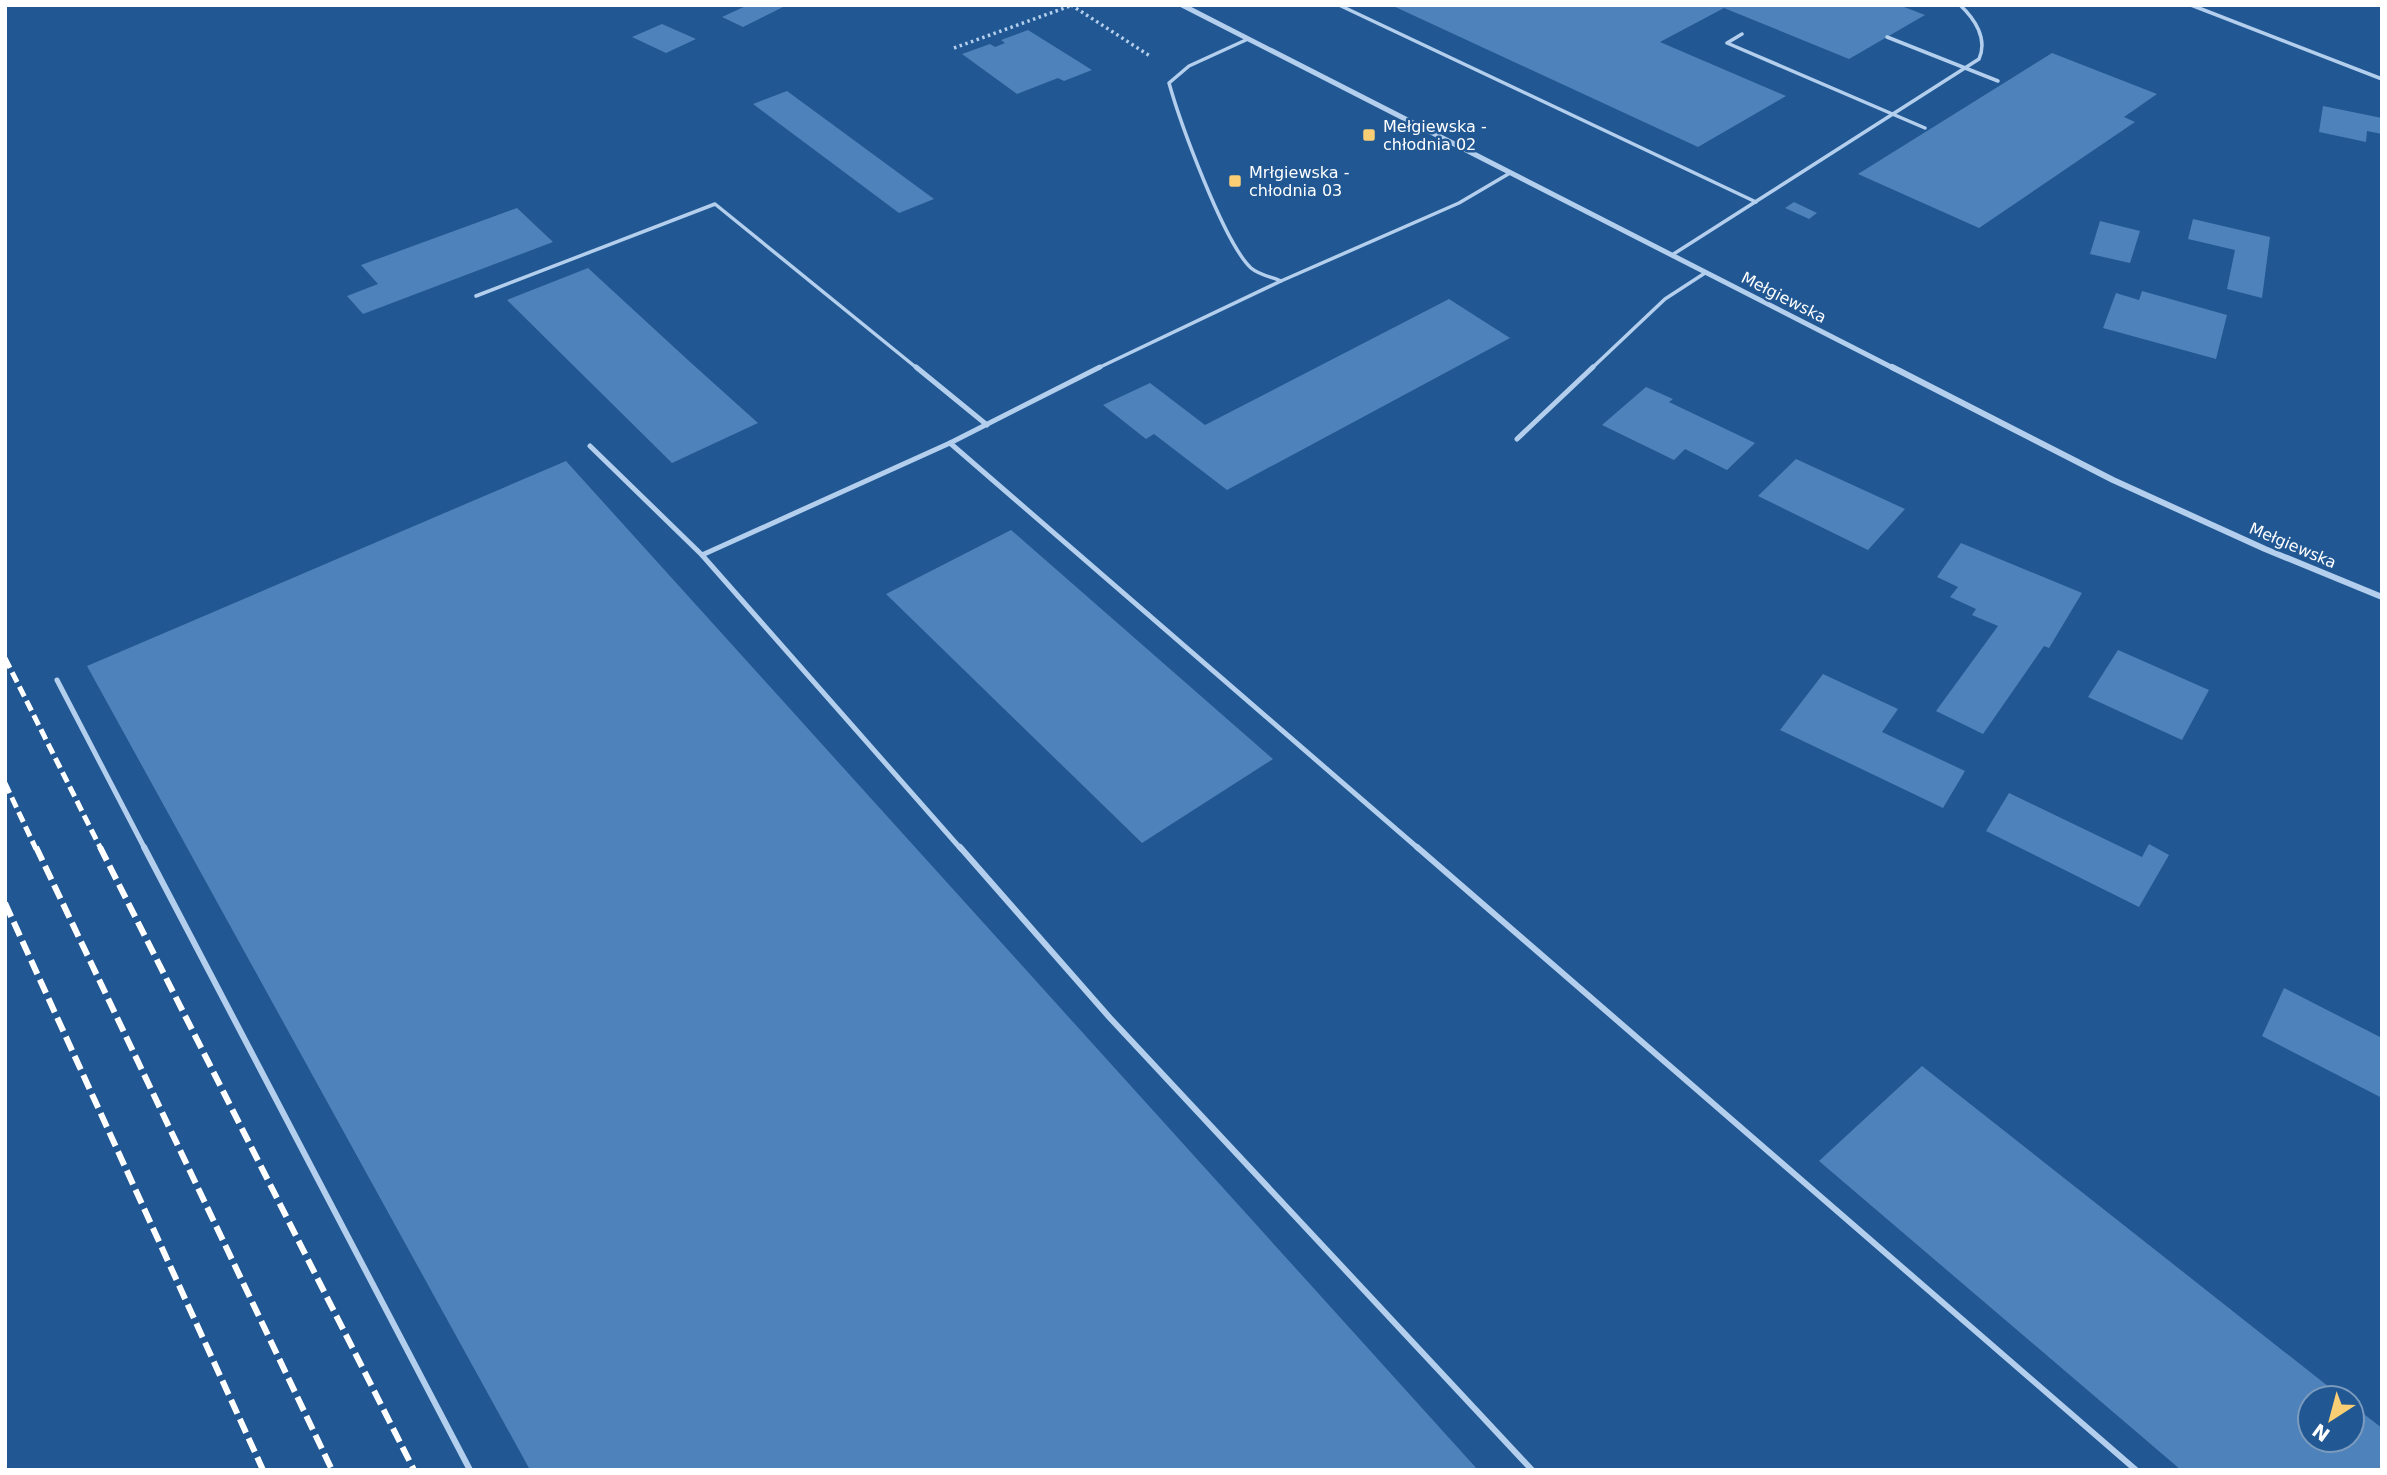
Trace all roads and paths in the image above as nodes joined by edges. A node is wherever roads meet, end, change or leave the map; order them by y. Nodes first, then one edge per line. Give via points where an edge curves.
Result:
1 (1070, 5) edge
2 (1182, 5) edge
3 (1339, 5) edge
4 (1960, 5) edge
5 (2191, 5) edge
6 (1742, 34) dead end
7 (1887, 37) dead end
8 (1248, 40) junction
9 (954, 48) dead end
10 (1160, 62) dead end
11 (1967, 69) junction
12 (2382, 79) edge
13 (1998, 81) dead end
14 (1895, 115) junction
15 (1925, 128) dead end
16 (1510, 173) junction
17 (1756, 202) junction
18 (1672, 255) junction
19 (1706, 273) junction
20 (1281, 281) junction
21 (476, 296) dead end
22 (987, 425) junction
23 (1517, 439) dead end
24 (950, 443) junction
25 (590, 446) dead end
26 (702, 555) junction
27 (2382, 597) edge
28 (57, 680) dead end
29 (470, 1470) edge
30 (1532, 1470) edge
31 (2136, 1470) edge

1 - 9 path
1 - 10 path
2 - 8 street, Mełgiewska
3 - 17 lane
4 - 11 lane via 1982,37 1984,52
5 - 12 lane
6 - 14 lane via 1727,43
7 - 11 lane
8 - 16 street, Mełgiewska
8 - 20 lane via 1189,66 1169,83 1174,106 1235,241 1251,268
11 - 13 lane
11 - 14 lane
14 - 15 lane
14 - 17 lane
16 - 18 street, Mełgiewska
16 - 20 lane via 1458,203
17 - 18 lane
18 - 19 street, Mełgiewska
19 - 23 lane via 1665,299
19 - 27 street, Mełgiewska via 2113,480
20 - 22 lane
21 - 22 lane via 715,204
22 - 24 lane
24 - 26 lane
24 - 31 lane
25 - 26 lane
26 - 30 lane via 1110,1018
28 - 29 lane

